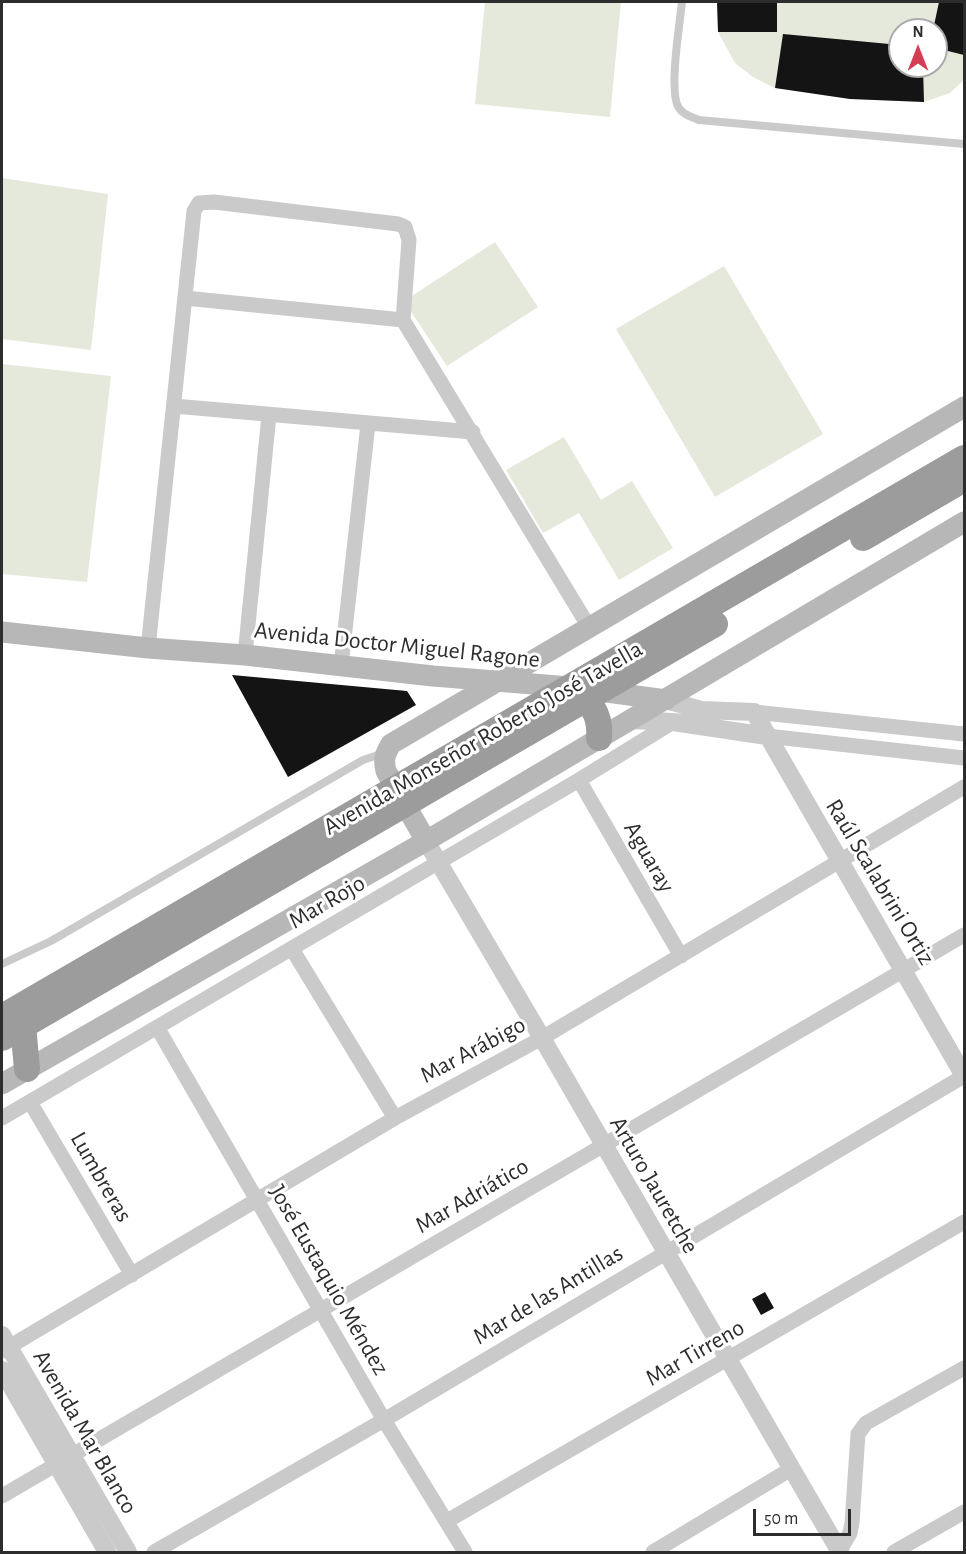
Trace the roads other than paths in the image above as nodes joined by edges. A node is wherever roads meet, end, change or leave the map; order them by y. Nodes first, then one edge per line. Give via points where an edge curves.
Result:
1 (682, 2) edge
2 (964, 144) edge
3 (185, 298) junction
4 (403, 320) junction
5 (174, 406) junction
6 (964, 407) edge
7 (269, 415) junction
8 (368, 424) junction
9 (473, 432) junction
10 (964, 458) edge
11 (964, 479) edge
12 (964, 522) edge
13 (590, 627) junction
14 (2, 632) edge
15 (148, 648) junction
16 (245, 655) junction
17 (341, 666) junction
18 (433, 676) junction
19 (498, 681) junction
20 (586, 692) junction
21 (666, 700) junction
22 (449, 709) junction
23 (754, 712) junction
24 (632, 720) junction
25 (673, 722) junction
26 (964, 734) edge
27 (767, 736) junction
28 (599, 738) junction
29 (386, 752) junction
30 (964, 758) edge
31 (579, 780) junction
32 (964, 787) edge
33 (400, 796) junction
34 (426, 841) junction
35 (438, 863) junction
36 (840, 863) junction
37 (964, 935) edge
38 (292, 948) junction
39 (681, 957) junction
40 (2, 964) edge
41 (905, 970) junction
42 (12, 1015) edge
43 (157, 1027) junction
44 (2, 1038) edge
45 (542, 1038) junction
46 (27, 1069) junction
47 (964, 1076) edge
48 (2, 1084) edge
49 (30, 1102) junction
50 (2, 1118) edge
51 (395, 1118) junction
52 (604, 1145) junction
53 (256, 1200) junction
54 (964, 1222) edge
55 (664, 1252) junction
56 (132, 1275) junction
57 (321, 1310) junction
58 (4, 1345) edge
59 (727, 1360) junction
60 (964, 1368) edge
61 (2, 1370) edge
62 (384, 1420) junction
63 (63, 1460) junction
64 (791, 1468) junction
65 (2, 1496) edge
66 (964, 1512) edge
67 (447, 1521) junction
68 (107, 1552) edge
69 (128, 1552) edge
70 (154, 1552) edge
71 (465, 1552) edge
72 (653, 1552) edge
73 (839, 1552) edge
74 (894, 1552) edge

1 - 2 lane via 674,90 685,115 699,120
3 - 4 street
3 - 4 street via 194,212 199,203 214,202 405,227 409,240
3 - 5 street
4 - 9 street
5 - 7 street
5 - 15 street
6 - 13 main road
7 - 8 street
7 - 16 street
8 - 9 street
8 - 17 street
9 - 13 street
10 - 20 highway, Avenida Monseñor Roberto José Tavella
11 - 20 highway, Avenida Monseñor Roberto José Tavella
12 - 21 main road
13 - 19 main road
14 - 15 main road, Avenida Doctor Miguel Ragone
15 - 16 main road, Avenida Doctor Miguel Ragone
16 - 17 main road, Avenida Doctor Miguel Ragone
17 - 18 main road, Avenida Doctor Miguel Ragone
18 - 19 main road, Avenida Doctor Miguel Ragone
18 - 22 main road via 447,685
19 - 20 main road, Avenida Doctor Miguel Ragone
19 - 22 main road
20 - 21 main road, Avenida Doctor Miguel Ragone
20 - 28 highway via 598,717
20 - 33 highway, Avenida Monseñor Roberto José Tavella
21 - 23 street, Avenida Doctor Miguel Ragone via 701,710
21 - 24 main road
22 - 29 main road via 391,744
23 - 26 street, Avenida Doctor Miguel Ragone
23 - 27 street, Raúl Scalabrini Ortiz
24 - 25 street
24 - 28 main road
25 - 27 street
25 - 31 street, Mar Rojo
27 - 30 street
27 - 36 street, Raúl Scalabrini Ortiz
28 - 34 main road
29 - 33 main road via 386,771
29 - 40 lane via 363,760 51,941
31 - 35 street, Mar Rojo
31 - 39 street, Aguaray
32 - 36 street, Mar Arábigo
33 - 34 main road
33 - 42 highway, Avenida Monseñor Roberto José Tavella
34 - 35 street, Arturo Jauretche
34 - 46 main road
35 - 38 street, Mar Rojo
35 - 45 street, Arturo Jauretche
36 - 39 street, Mar Arábigo
36 - 41 street, Raúl Scalabrini Ortiz
37 - 41 street, Mar Adriático
38 - 43 street, Mar Rojo
38 - 51 street
39 - 45 street, Mar Arábigo
41 - 47 street, Raúl Scalabrini Ortiz
41 - 52 street, Mar Adriático
42 - 44 highway, Avenida Monseñor Roberto José Tavella
42 - 46 highway
43 - 49 street, Mar Rojo
43 - 53 street, José Eustaquio Méndez
45 - 51 street, Mar Arábigo
45 - 52 street, Arturo Jauretche
46 - 48 main road
47 - 55 street, Mar de las Antillas
49 - 50 street, Mar Rojo
49 - 56 street, Lumbreras
51 - 53 street, Mar Arábigo
52 - 55 street, Arturo Jauretche
52 - 57 street, Mar Adriático
53 - 56 street, Mar Arábigo
53 - 57 street, José Eustaquio Méndez
54 - 59 street, Mar Tirreno
55 - 59 street, Arturo Jauretche
55 - 62 street, Mar de las Antillas
56 - 58 street, Mar Arábigo
57 - 62 street, José Eustaquio Méndez
57 - 63 street, Mar Adriático
58 - 63 street, Avenida Mar Blanco
59 - 64 street, Arturo Jauretche
59 - 67 street, Mar Tirreno
60 - 73 street via 861,1427 852,1523
61 - 63 street, Avenida Mar Blanco
62 - 67 street, José Eustaquio Méndez
62 - 70 street, Mar de las Antillas
63 - 65 street, Mar Adriático
63 - 68 street, Avenida Mar Blanco
63 - 69 street, Avenida Mar Blanco
64 - 72 street
64 - 73 street, Arturo Jauretche
66 - 74 street
67 - 71 street, José Eustaquio Méndez

